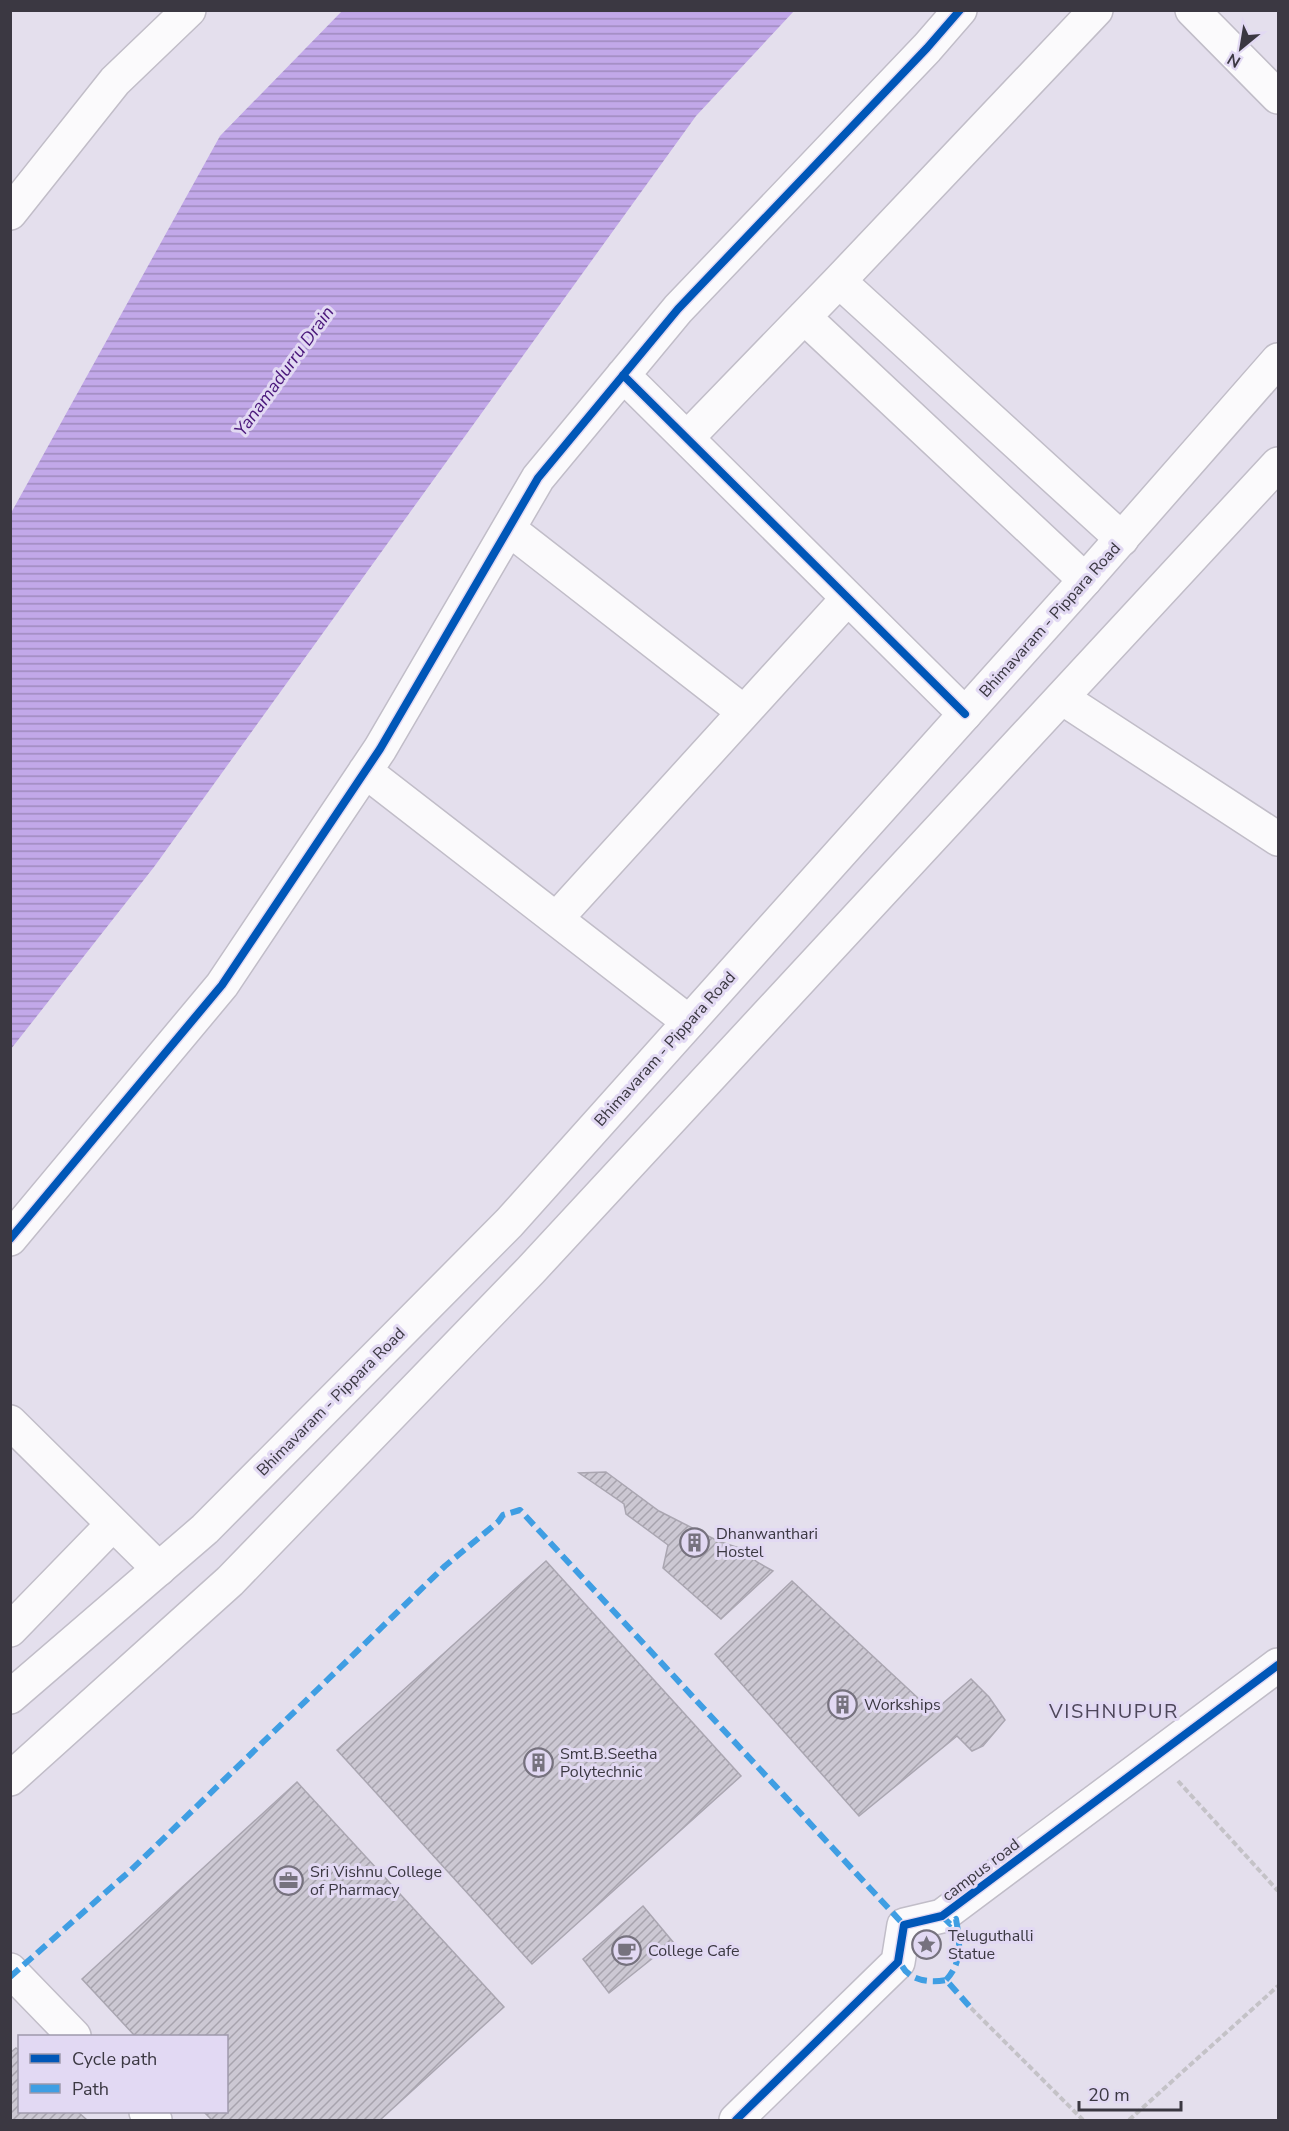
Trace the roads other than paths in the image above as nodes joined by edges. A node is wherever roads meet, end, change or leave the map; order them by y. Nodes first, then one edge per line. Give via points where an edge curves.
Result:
1 (189, 10) edge
2 (960, 10) edge
3 (1095, 10) edge
4 (1192, 10) edge
5 (1278, 97) edge
6 (10, 213) edge
7 (838, 281) junction
8 (804, 317) junction
9 (1278, 360) edge
10 (624, 375) junction
11 (687, 438) junction
12 (1278, 464) edge
13 (509, 529) junction
14 (1122, 539) junction
15 (1085, 580) junction
16 (848, 598) junction
17 (1062, 698) junction
18 (744, 712) junction
19 (966, 714) junction
20 (365, 771) junction
21 (1278, 838) edge
22 (556, 919) junction
23 (689, 1022) junction
24 (10, 1239) edge
25 (10, 1422) edge
26 (113, 1524) junction
27 (159, 1569) junction
28 (10, 1629) edge
29 (1278, 1665) edge
30 (10, 1697) edge
31 (10, 1779) edge
32 (10, 1970) edge
33 (72, 2035) edge
34 (736, 2121) edge

1 - 6 street via 115,81
2 - 10 street via 678,309
3 - 7 street
4 - 5 street
7 - 8 street
7 - 14 street
8 - 11 street
8 - 15 street
9 - 14 street, Bhimavaram - Pippara Road
10 - 11 street
10 - 13 street via 538,478
11 - 16 street
12 - 17 street
13 - 18 street
13 - 20 street
14 - 15 street, Bhimavaram - Pippara Road
15 - 19 street, Bhimavaram - Pippara Road
16 - 18 street
16 - 19 street
17 - 21 street
17 - 31 street via 530,1271 230,1581
18 - 22 street
19 - 23 street, Bhimavaram - Pippara Road
20 - 22 street
20 - 24 street via 222,985
22 - 23 street
23 - 27 street, Bhimavaram - Pippara Road via 509,1222 205,1529
25 - 26 street
26 - 27 street
26 - 28 street
27 - 30 street, Bhimavaram - Pippara Road
29 - 34 street, campus road via 942,1916 904,1925 898,1962
32 - 33 street

